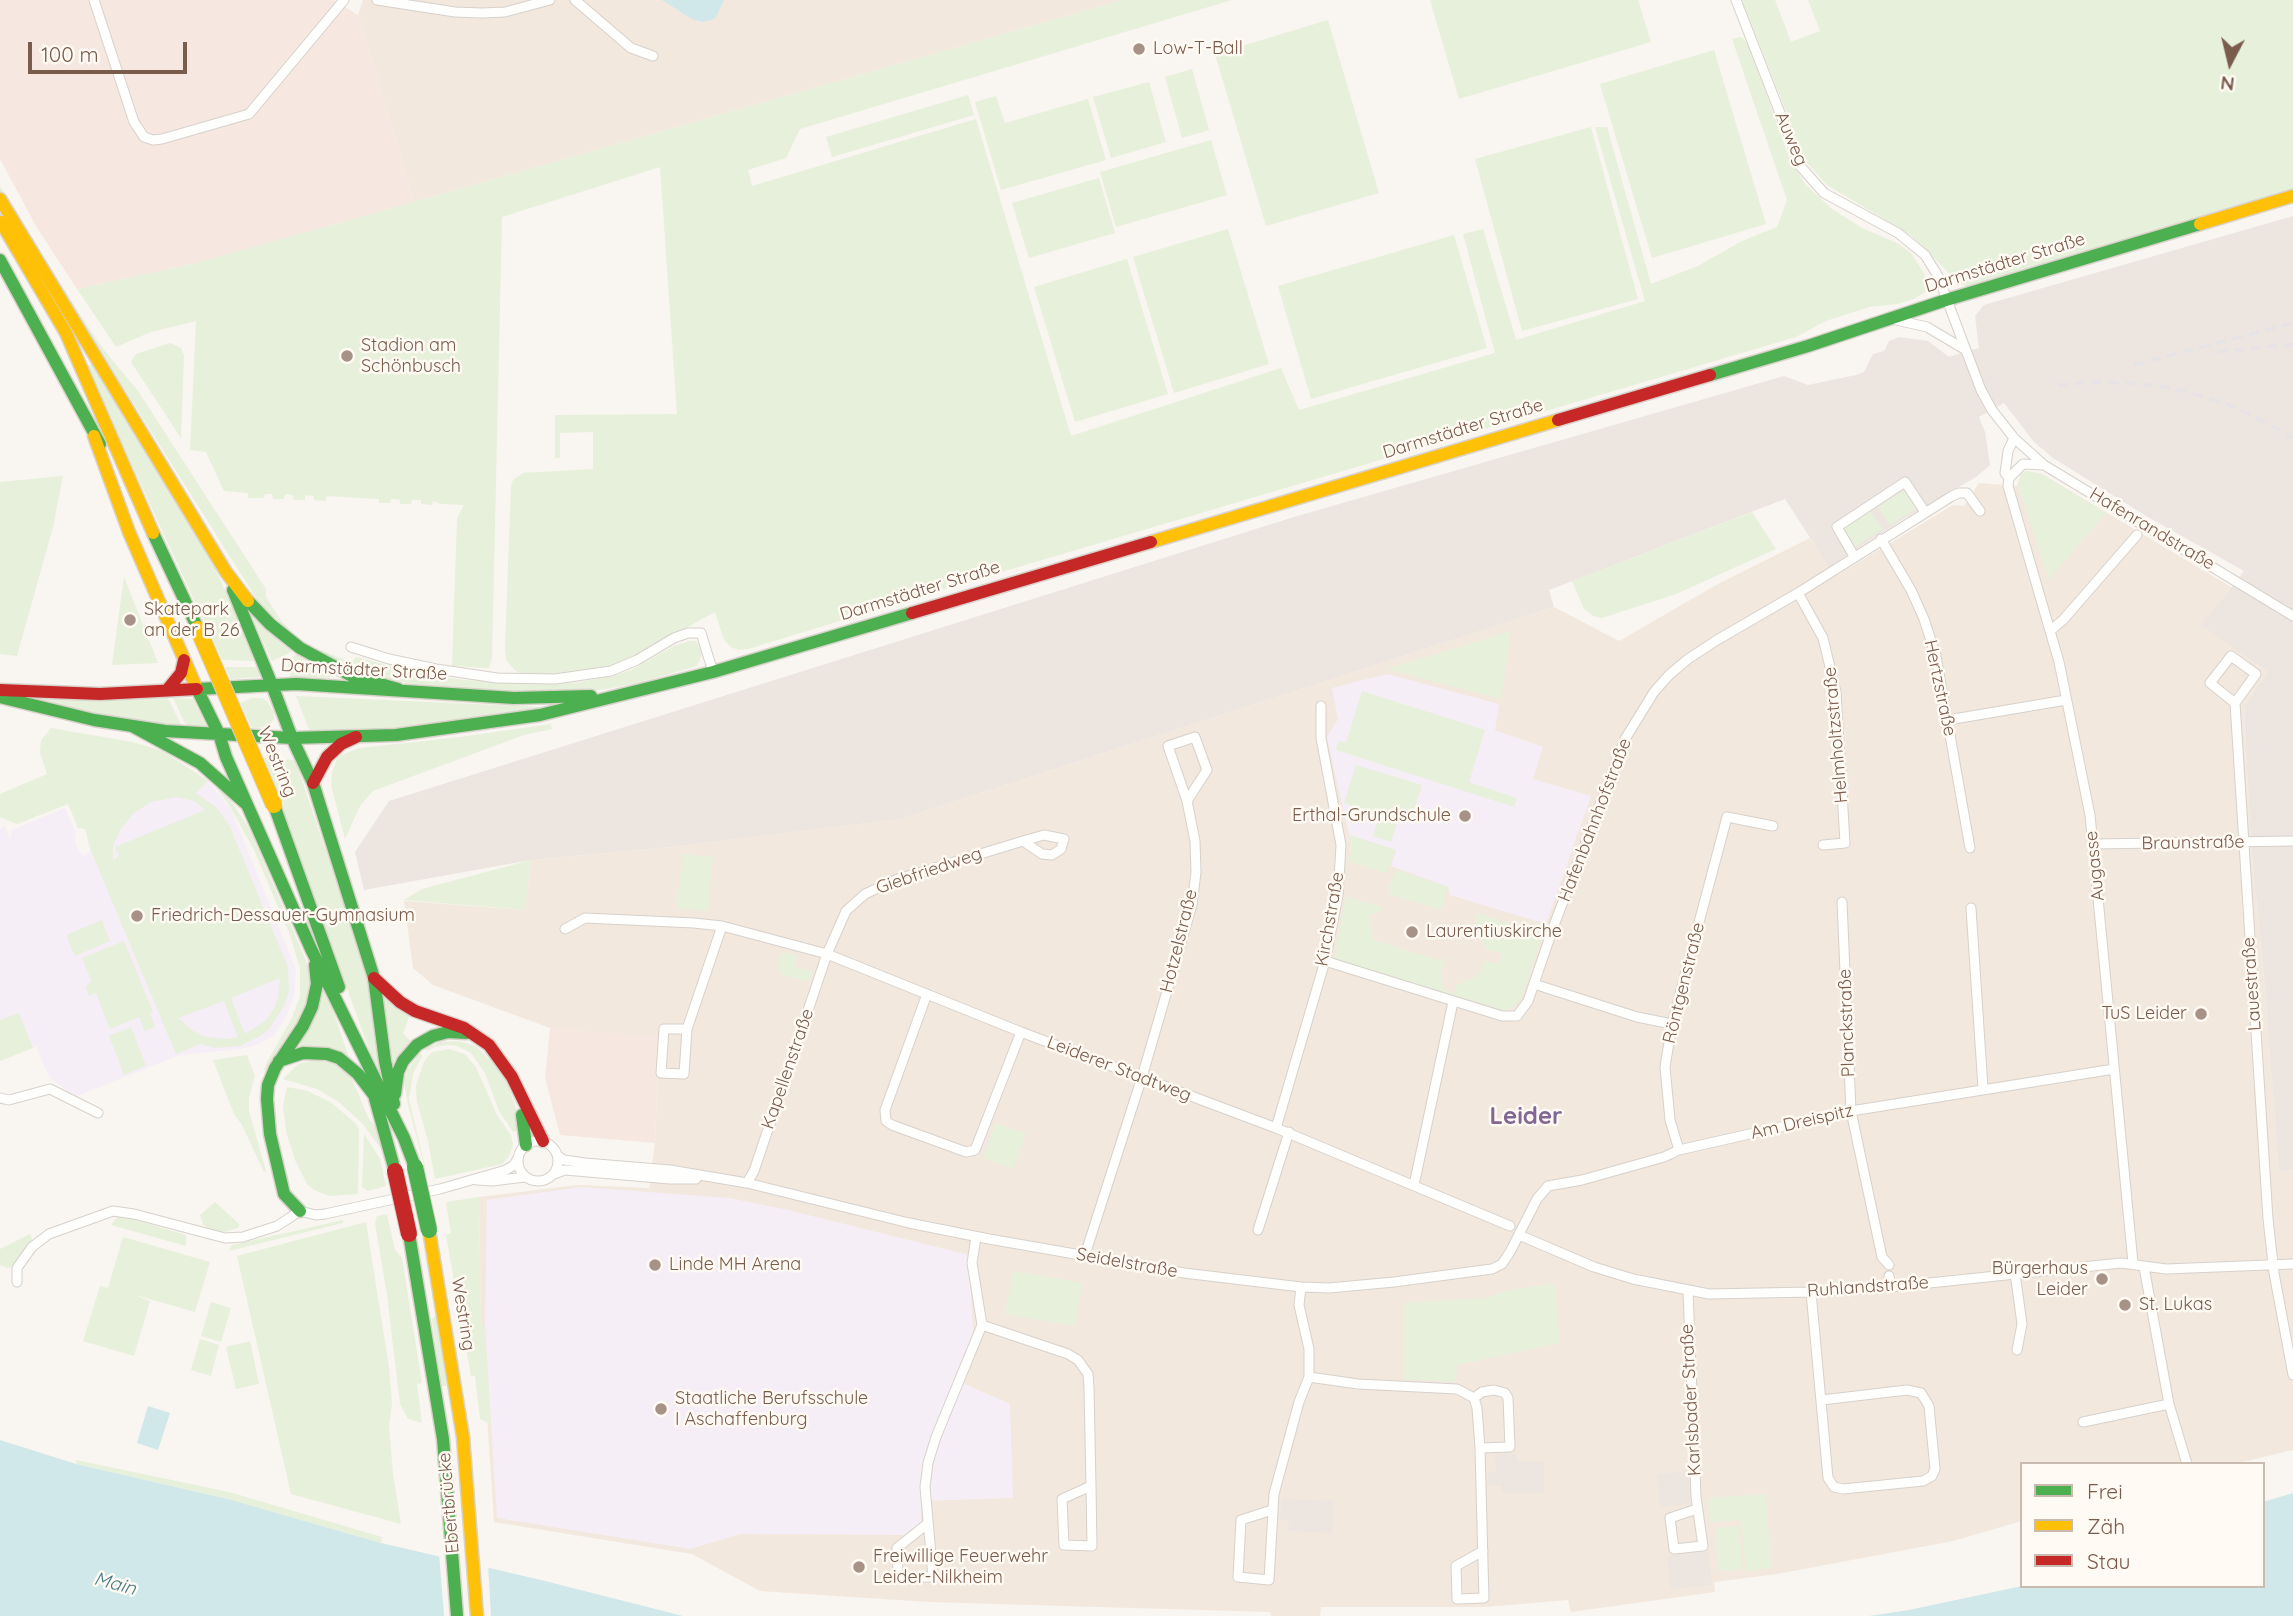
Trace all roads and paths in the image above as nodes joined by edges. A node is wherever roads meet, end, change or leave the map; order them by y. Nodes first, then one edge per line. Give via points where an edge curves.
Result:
1 (94, 0) edge
2 (344, 0) edge
3 (377, 0) edge
4 (550, 0) edge
5 (575, 0) edge
6 (1736, 0) edge
7 (653, 56) dead end
8 (2293, 196) edge
9 (1, 207) edge
10 (0, 260) edge
11 (1946, 300) junction
12 (1890, 318) junction
13 (1965, 353) junction
14 (94, 436) junction
15 (2014, 438) junction
16 (2045, 465) junction
17 (2009, 478) junction
18 (135, 495) junction
19 (1980, 511) dead end
20 (1925, 512) junction
21 (2137, 535) dead end
22 (1881, 539) junction
23 (1854, 556) junction
24 (226, 572) junction
25 (1798, 593) junction
26 (2293, 616) edge
27 (2051, 631) junction
28 (351, 647) dead end
29 (184, 660) junction
30 (713, 672) junction
31 (272, 685) junction
32 (241, 687) junction
33 (197, 689) junction
34 (398, 689) junction
35 (641, 689) junction
36 (0, 690) edge
37 (167, 690) junction
38 (0, 697) edge
39 (2066, 700) junction
40 (2235, 703) junction
41 (1321, 706) dead end
42 (1948, 720) junction
43 (132, 726) junction
44 (219, 734) junction
45 (356, 737) junction
46 (292, 738) junction
47 (313, 783) junction
48 (1187, 801) junction
49 (250, 806) junction
50 (1773, 826) dead end
51 (1023, 841) dead end
52 (2293, 841) edge
53 (2243, 842) junction
54 (2094, 844) junction
55 (1823, 845) dead end
56 (1970, 848) dead end
57 (1842, 902) dead end
58 (1971, 908) dead end
59 (722, 926) junction
60 (565, 929) dead end
61 (311, 949) junction
62 (827, 954) junction
63 (1325, 961) junction
64 (374, 978) junction
65 (1534, 984) junction
66 (926, 994) junction
67 (1453, 1002) junction
68 (1672, 1024) junction
69 (687, 1029) junction
70 (1021, 1032) junction
71 (479, 1037) junction
72 (362, 1052) junction
73 (279, 1061) junction
74 (2114, 1069) junction
75 (1142, 1077) junction
76 (518, 1088) junction
77 (1983, 1088) junction
78 (374, 1095) junction
79 (0, 1098) edge
80 (395, 1107) junction
81 (1851, 1111) junction
82 (98, 1114) dead end
83 (398, 1127) junction
84 (1276, 1128) junction
85 (1289, 1132) junction
86 (543, 1141) junction
87 (1679, 1150) junction
88 (522, 1151) junction
89 (558, 1156) junction
90 (554, 1174) junction
91 (525, 1177) junction
92 (719, 1178) junction
93 (475, 1179) junction
94 (747, 1183) junction
95 (1414, 1185) junction
96 (300, 1211) junction
97 (1510, 1226) dead end
98 (1258, 1230) dead end
99 (1520, 1233) junction
100 (976, 1237) junction
101 (1085, 1255) junction
102 (2133, 1263) junction
103 (2274, 1264) junction
104 (1889, 1265) dead end
105 (2293, 1265) edge
106 (2144, 1267) junction
107 (2015, 1273) junction
108 (1889, 1276) dead end
109 (17, 1282) dead end
110 (1301, 1287) junction
111 (1891, 1287) junction
112 (1688, 1291) junction
113 (1811, 1292) junction
114 (982, 1325) junction
115 (2017, 1350) dead end
116 (2293, 1375) edge
117 (1309, 1377) junction
118 (455, 1386) joint
119 (436, 1389) joint
120 (1474, 1398) junction
121 (1822, 1399) junction
122 (2169, 1404) junction
123 (2083, 1422) dead end
124 (1480, 1448) junction
125 (2186, 1462) edge
126 (1091, 1486) junction
127 (1697, 1509) junction
128 (1272, 1510) junction
129 (927, 1524) junction
130 (1483, 1551) junction
131 (457, 1616) edge
132 (477, 1616) edge

1 - 2 street via 134,122 144,137 153,140 249,114
3 - 4 street via 482,13
5 - 7 street via 631,48
6 - 11 street, Auweg via 1808,177 1824,193 1917,247 1932,265
8 - 11 main road, Darmstädter Straße
9 - 18 main road, Westring via 66,333
9 - 24 main road
10 - 14 main road, Westring
11 - 12 main road, Darmstädter Straße
11 - 13 street
12 - 13 street via 1927,327
12 - 30 main road, Darmstädter Straße
13 - 15 street via 1989,406
14 - 18 main road, Westring
14 - 29 main road
15 - 16 street, Hafenrandstraße
15 - 17 street, Augasse via 2005,473
16 - 17 street via 2023,464
16 - 26 street, Hafenrandstraße
17 - 27 street, Augasse
18 - 72 main road, Westring, bridge via 274,805
19 - 20 street, Hafenbahnhofstraße via 1963,493
20 - 22 street, Hafenbahnhofstraße
20 - 23 street via 1905,482 1837,527
21 - 27 street
22 - 23 street, Hafenbahnhofstraße
22 - 42 street, Hertzstraße via 1924,619
23 - 25 street, Hafenbahnhofstraße
24 - 31 main road
24 - 34 main road via 270,624 300,648 352,676
25 - 55 street, Helmholtzstraße via 1823,638 1836,692 1845,843
25 - 65 street, Hafenbahnhofstraße via 1688,659 1639,715 1608,779
27 - 39 street, Augasse
28 - 30 street via 436,669 497,678 555,679 611,671 674,638 701,633
29 - 33 main road
29 - 37 main road via 181,673
30 - 35 main road, Darmstädter Straße
31 - 32 main road, Darmstädter Straße
31 - 34 main road, Darmstädter Straße
31 - 46 main road
32 - 33 main road, Darmstädter Straße
32 - 44 main road via 225,709
33 - 37 main road, Darmstädter Straße
33 - 44 main road
34 - 35 main road, Darmstädter Straße via 514,698
35 - 45 main road, Darmstädter Straße via 522,719
36 - 37 main road, Darmstädter Straße via 100,694
38 - 43 main road, Darmstädter Straße
39 - 42 street
39 - 54 street, Augasse
40 - 40 street via 2256,674 2231,656 2210,683
40 - 53 street, Lauestraße
41 - 63 street, Kirchstraße via 1321,737 1341,845 1338,896
42 - 56 street, Hertzstraße
43 - 44 main road, Darmstädter Straße
43 - 49 main road via 200,763
44 - 46 main road, Darmstädter Straße
44 - 49 main road
45 - 46 main road, Darmstädter Straße
45 - 47 main road via 327,757
46 - 47 main road
47 - 64 main road
48 - 48 street, Hotzelstraße via 1207,770 1195,737 1168,746
48 - 75 street, Hotzelstraße via 1195,841 1192,905
49 - 61 main road
50 - 68 street, Röntgenstraße via 1727,817
51 - 62 street, Giebfriedweg via 895,880 865,894 846,911
52 - 53 street, Braunstraße
53 - 54 street, Braunstraße
53 - 103 street, Lauestraße
54 - 74 street, Augasse
57 - 81 street, Planckstraße
58 - 77 street
59 - 60 street, Leiderer Stadtweg via 585,918
59 - 62 street, Leiderer Stadtweg
59 - 69 street
61 - 72 main road
61 - 73 main road via 317,984 312,1007
62 - 66 street, Leiderer Stadtweg
62 - 94 street, Kapellenstraße
63 - 67 street
63 - 84 street, Kirchstraße
64 - 71 main road via 415,1011
64 - 80 main road
65 - 67 street, Hafenbahnhofstraße via 1517,1016
65 - 68 street
66 - 70 street, Leiderer Stadtweg
66 - 70 street via 885,1110 886,1121 892,1125 966,1152 975,1150
67 - 95 street
68 - 87 street, Röntgenstraße via 1665,1067
69 - 69 street via 664,1028 661,1073 684,1074
70 - 75 street, Leiderer Stadtweg
71 - 76 main road via 498,1055
71 - 80 main road via 448,1032 417,1045 398,1072
72 - 78 main road, Westring
72 - 83 main road, Westring
73 - 78 main road via 303,1053 339,1058
73 - 96 main road via 268,1085 269,1124 284,1194
74 - 77 street, Am Dreispitz
74 - 102 street, Augasse
75 - 84 street, Leiderer Stadtweg
75 - 101 street, Hotzelstraße
76 - 86 main road
76 - 88 main road via 526,1131
77 - 81 street, Am Dreispitz
78 - 119 main road, Westring, bridge via 409,1234
79 - 82 street via 9,1100 50,1089
80 - 83 main road
81 - 87 street, Am Dreispitz
81 - 104 street, Planckstraße via 1882,1257
83 - 118 main road, Westring, bridge via 415,1167 429,1230
84 - 85 street, Leiderer Stadtweg
85 - 95 street, Leiderer Stadtweg
85 - 98 street
86 - 88 street via 531,1142
86 - 89 street
87 - 99 street, Am Dreispitz via 1548,1186
88 - 91 street via 518,1166
88 - 93 street via 506,1170
89 - 90 street
89 - 92 street, Seidelstraße
90 - 91 street via 539,1181
90 - 92 street, Seidelstraße via 565,1170 670,1179
91 - 93 street
92 - 94 street, Seidelstraße
93 - 96 street via 325,1214
94 - 100 street, Seidelstraße
95 - 97 street, Leiderer Stadtweg
96 - 109 street via 277,1226 225,1238 113,1211 49,1234 17,1268
99 - 110 street, Seidelstraße via 1502,1264 1479,1273
99 - 112 street via 1594,1267
100 - 101 street, Seidelstraße
100 - 114 street via 972,1263
101 - 110 street, Seidelstraße
102 - 106 street, Ruhlandstraße
102 - 107 street, Ruhlandstraße
103 - 105 street, Ruhlandstraße
103 - 106 street, Ruhlandstraße
103 - 116 street, Lauestraße
106 - 122 street
107 - 111 street, Ruhlandstraße
107 - 115 street via 2022,1324
108 - 111 street
110 - 117 street via 1299,1305 1309,1349
111 - 113 street, Ruhlandstraße
112 - 113 street, Ruhlandstraße
112 - 127 street, Karlsbader Straße
113 - 121 street
114 - 126 street via 1068,1354 1084,1367 1090,1388
114 - 129 street via 928,1463
117 - 120 street via 1447,1388
117 - 128 street
118 - 132 main road, Ebertbrücke
119 - 131 main road, Ebertbrücke
120 - 124 street
120 - 124 street via 1494,1390 1508,1398 1510,1447
121 - 121 street via 1828,1478 1834,1486 1896,1484 1932,1476 1929,1406 1921,1393 1907,1390
122 - 123 street
122 - 125 street
124 - 130 street
126 - 126 street via 1092,1546 1064,1545 1062,1499
127 - 127 street, Karlsbader Straße via 1670,1518 1674,1549 1703,1546
128 - 128 street via 1269,1580 1238,1577 1241,1520
129 - 129 street via 933,1577 898,1577 897,1548
130 - 130 street via 1484,1598 1457,1599 1456,1566

